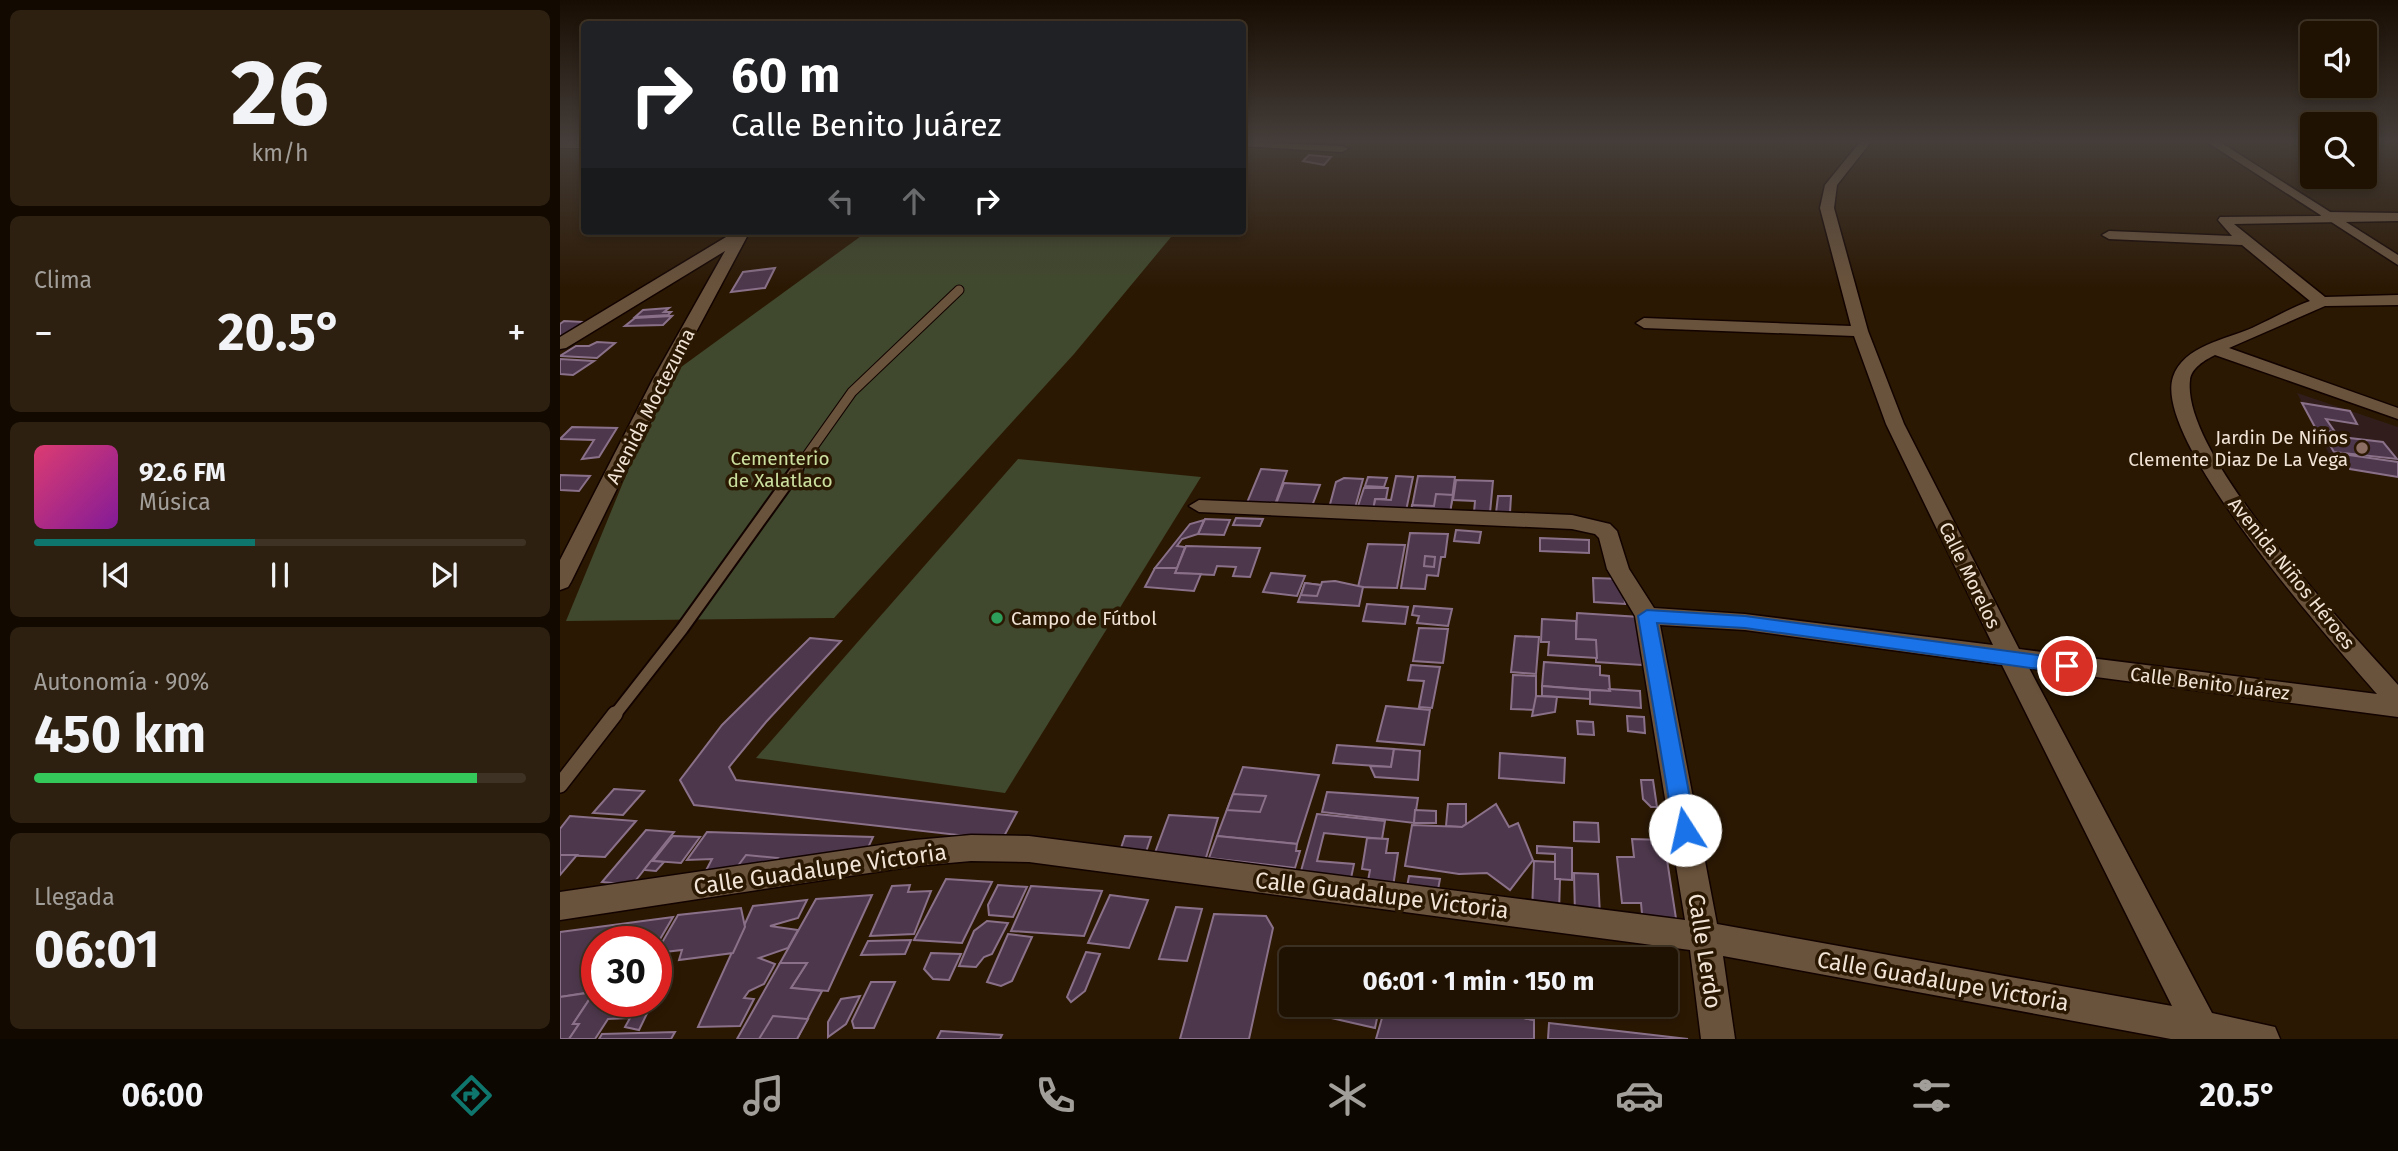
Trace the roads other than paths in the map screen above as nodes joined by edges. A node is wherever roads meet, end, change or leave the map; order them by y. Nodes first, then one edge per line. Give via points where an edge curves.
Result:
1 (1829, 190) edge
2 (2288, 190) edge
3 (2398, 217) edge
4 (2331, 218) junction
5 (738, 235) edge
6 (739, 235) edge
7 (2109, 235) dead end
8 (2246, 241) junction
9 (2398, 261) edge
10 (959, 290) dead end
11 (2398, 300) edge
12 (2321, 302) junction
13 (1644, 323) dead end
14 (1860, 331) junction
15 (560, 344) edge
16 (2215, 349) junction
17 (2398, 414) edge
18 (1199, 506) dead end
19 (560, 582) edge
20 (1647, 616) junction
21 (2012, 659) junction
22 (2398, 705) edge
23 (560, 785) edge
24 (560, 906) edge
25 (1704, 937) junction
26 (2204, 1034) edge
27 (1718, 1039) edge
28 (2263, 1039) edge

1 - 14 street, Calle Morelos via 1827,208
2 - 4 street
3 - 4 street
4 - 8 street via 2225,220
4 - 9 street
5 - 15 street
6 - 19 street, Avenida Moctezuma
7 - 8 street
8 - 12 street
10 - 23 lane via 852,392 681,629
11 - 12 street
12 - 16 street, Avenida Niños Héroes
13 - 14 street
14 - 21 street, Calle Morelos via 1895,424
16 - 17 street
16 - 22 street, Avenida Niños Héroes via 2194,360 2180,380 2183,416 2249,524
18 - 20 street via 1588,524 1609,536 1618,569
20 - 21 street, Calle Benito Juárez via 1745,622
20 - 25 street, Calle Lerdo
21 - 22 street, Calle Benito Juárez
21 - 26 street, Calle Morelos
24 - 25 street, Calle Guadalupe Victoria via 915,853 1029,849
25 - 26 street, Calle Guadalupe Victoria
25 - 27 street, Calle Lerdo
26 - 28 street, Calle Guadalupe Victoria

